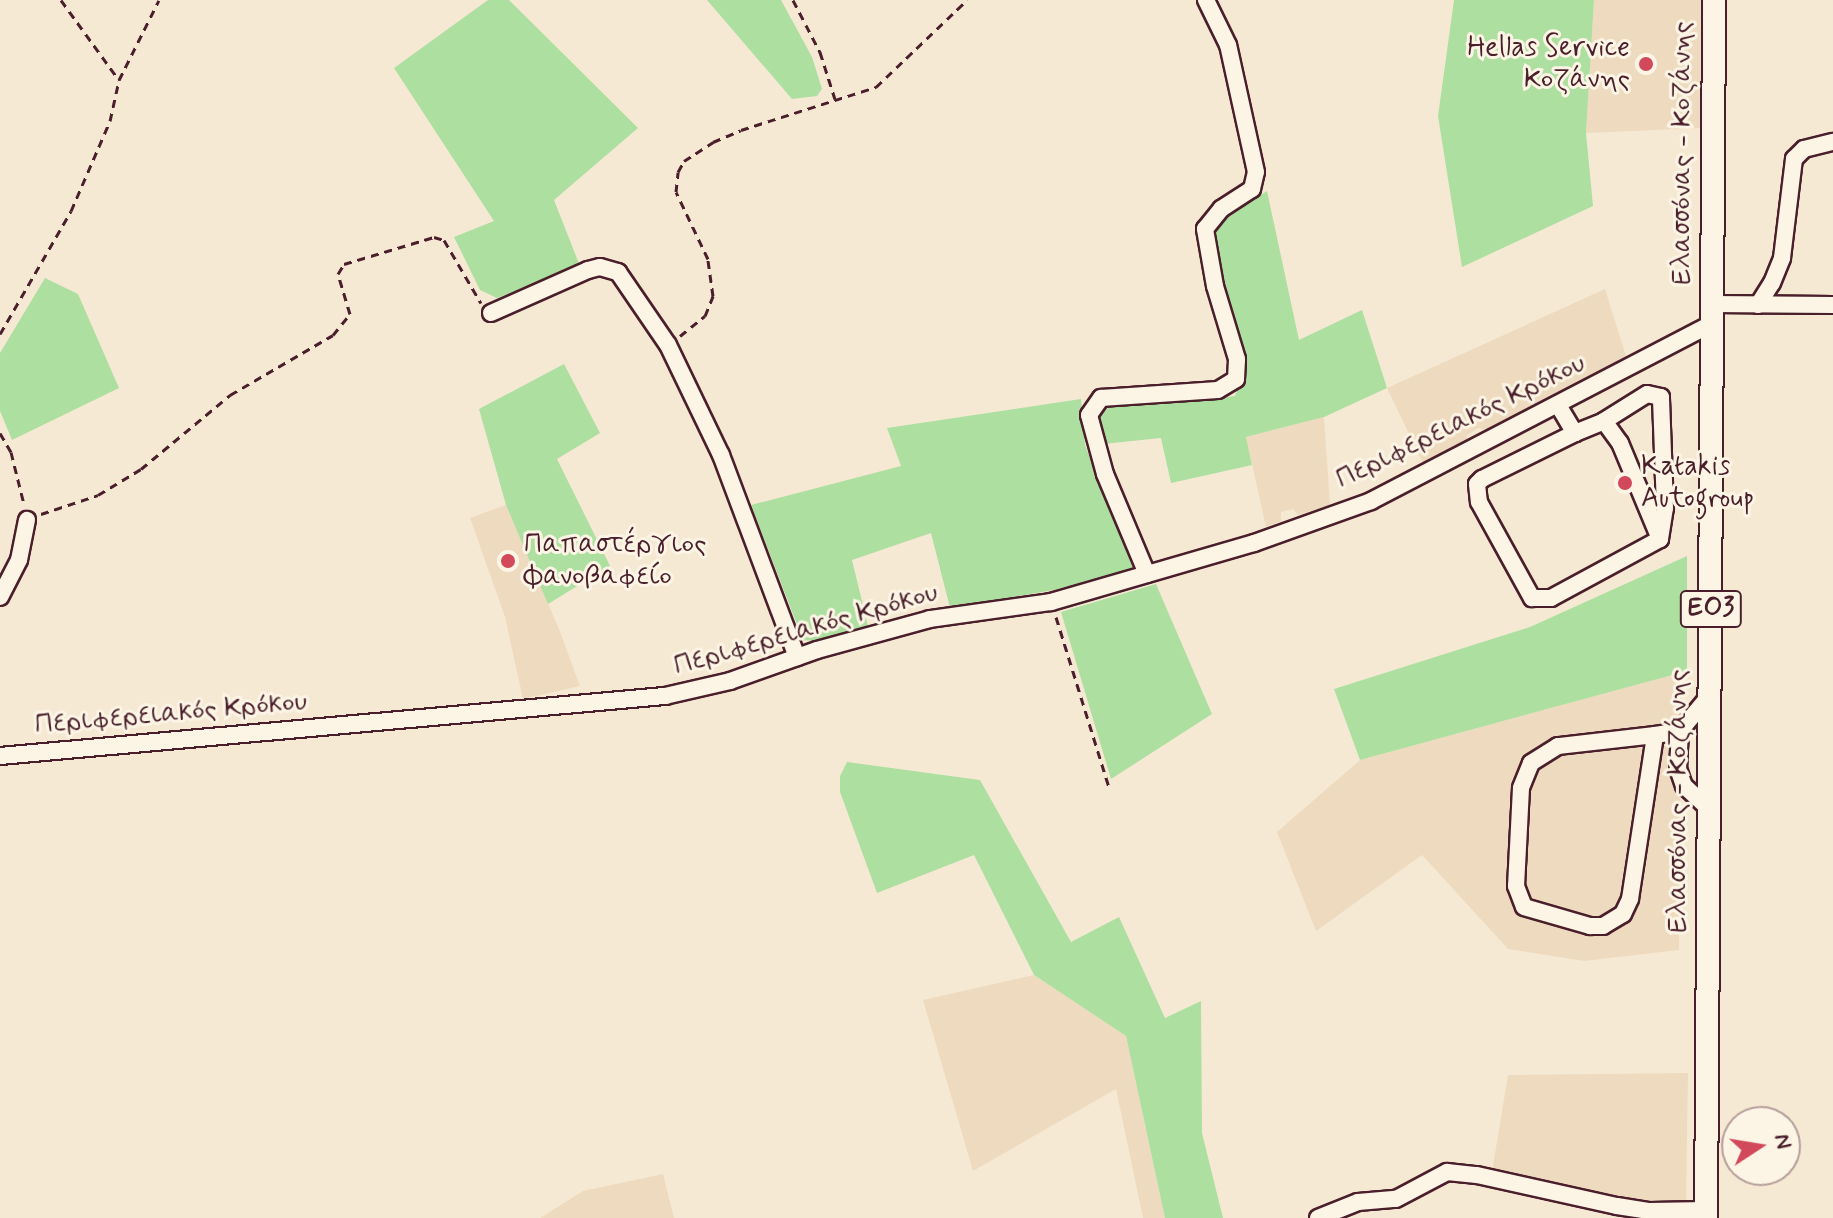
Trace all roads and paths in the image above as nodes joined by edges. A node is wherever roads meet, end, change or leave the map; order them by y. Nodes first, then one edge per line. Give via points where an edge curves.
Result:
1 (61, 0) edge
2 (159, 0) edge
3 (793, 0) edge
4 (967, 0) edge
5 (1206, 0) edge
6 (1714, 0) edge
7 (119, 80) junction
8 (835, 100) junction
9 (1833, 142) edge
10 (1758, 305) junction
11 (1833, 305) edge
12 (491, 313) joint
13 (1713, 313) junction
14 (0, 334) edge
15 (668, 345) junction
16 (1558, 405) junction
17 (1604, 421) junction
18 (0, 433) edge
19 (1575, 433) junction
20 (27, 520) junction
21 (1660, 539) junction
22 (1147, 574) junction
23 (0, 597) edge
24 (1051, 602) junction
25 (797, 657) junction
26 (1710, 695) junction
27 (1680, 731) junction
28 (1655, 735) junction
29 (0, 756) edge
30 (1109, 787) dead end
31 (1708, 808) junction
32 (1706, 1214) edge
33 (1318, 1218) edge

1 - 7 path
2 - 7 path
3 - 8 path via 820,52
4 - 8 path via 882,82
5 - 22 street via 1228,45 1256,172 1252,189 1212,217 1205,229 1237,359 1236,379 1209,391 1101,398 1089,415 1105,474
6 - 13 main road, Ελασσόνας - Κοζάνης / ΕΟ3
7 - 14 path via 110,121 71,211
8 - 15 path via 741,130 684,161 676,192 708,259 713,296 705,316
9 - 10 street via 1804,149 1794,159 1782,258
10 - 11 street
10 - 13 street
12 - 15 street via 588,270 610,268 627,282
12 - 20 path via 444,240 434,237 344,264 338,274 350,314 333,335 230,395 141,469 98,495
13 - 16 street, Περιφερειακός Κρόκου
13 - 26 main road, Ελασσόνας - Κοζάνης / ΕΟ3
15 - 25 street via 738,492
16 - 19 street
16 - 22 street, Περιφερειακός Κρόκου via 1371,501
17 - 19 street
17 - 21 street via 1620,443
17 - 21 street via 1647,394 1661,397 1665,508
18 - 20 path via 17,471
19 - 21 street via 1477,484 1479,502 1525,590 1532,598 1551,598
20 - 23 street via 19,560
22 - 24 street, Περιφερειακός Κρόκου
24 - 25 street, Περιφερειακός Κρόκου via 930,619
24 - 30 path
25 - 29 street, Περιφερειακός Κρόκου via 686,693 618,703
26 - 27 street
26 - 31 main road, Ελασσόνας - Κοζάνης / ΕΟ3
27 - 28 street
27 - 31 street via 1680,778
28 - 28 street via 1630,899 1623,914 1603,926 1590,926 1524,907 1516,886 1521,788 1531,763 1558,746
31 - 32 main road, Ελασσόνας - Κοζάνης / ΕΟ3
32 - 33 street via 1617,1206 1447,1172 1396,1199 1358,1202

